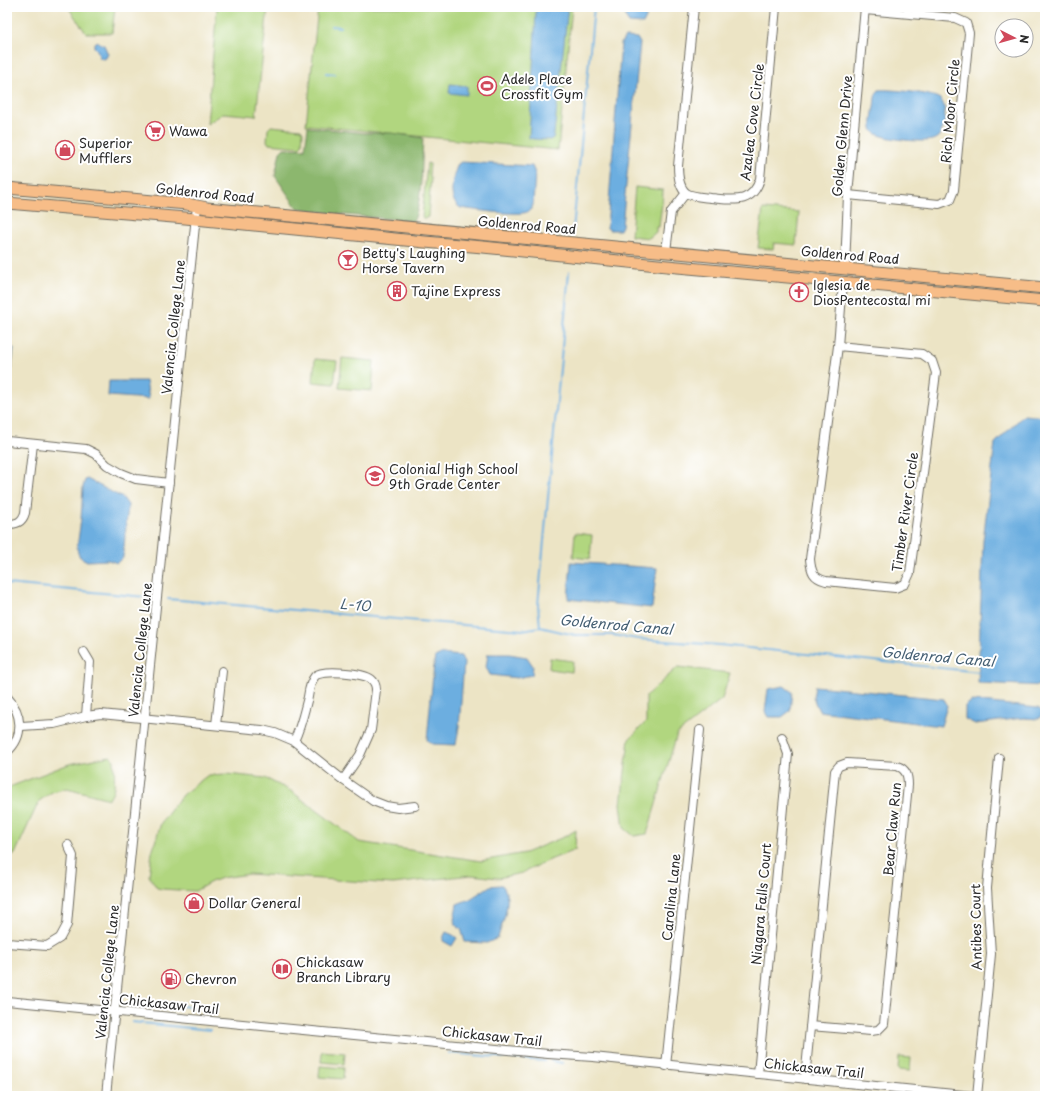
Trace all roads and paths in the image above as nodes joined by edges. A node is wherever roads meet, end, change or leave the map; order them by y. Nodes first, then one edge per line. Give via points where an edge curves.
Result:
1 (694, 7) edge
2 (776, 7) edge
3 (865, 8) edge
4 (7, 188) edge
5 (686, 192) junction
6 (848, 195) junction
7 (7, 203) edge
8 (196, 206) junction
9 (195, 219) junction
10 (441, 231) junction
11 (425, 242) junction
12 (666, 251) junction
13 (686, 253) junction
14 (642, 263) junction
15 (667, 266) junction
16 (845, 268) junction
17 (844, 282) junction
18 (1045, 288) edge
19 (1045, 301) edge
20 (838, 346) junction
21 (7, 441) edge
22 (33, 444) junction
23 (169, 483) junction
24 (7, 524) edge
25 (84, 652) dead end
26 (222, 671) dead end
27 (7, 698) edge
28 (86, 716) junction
29 (145, 718) junction
30 (216, 725) junction
31 (21, 726) junction
32 (700, 730) dead end
33 (782, 737) dead end
34 (294, 741) junction
35 (7, 752) edge
36 (999, 758) dead end
37 (343, 780) junction
38 (415, 806) dead end
39 (68, 845) dead end
40 (7, 943) edge
41 (7, 1001) edge
42 (115, 1011) junction
43 (810, 1026) junction
44 (666, 1066) junction
45 (758, 1074) junction
46 (805, 1079) junction
47 (916, 1093) edge
48 (106, 1096) edge
49 (974, 1096) edge
50 (977, 1096) edge

1 - 5 street via 678,166 679,179
2 - 5 street, Azalea Cove Circle via 758,187 750,196 738,200 698,196
3 - 6 street, Golden Glenn Drive
3 - 6 street, Rich Moor Circle via 955,18 966,23 970,33 954,190 950,200 939,204
4 - 8 main road, Goldenrod Road
5 - 12 street via 671,212
6 - 16 street, Golden Glenn Drive
7 - 9 main road, Goldenrod Road
8 - 9 street, Valencia College Lane
8 - 10 main road, Goldenrod Road
9 - 11 main road, Goldenrod Road
9 - 23 street, Valencia College Lane
10 - 11 main road
10 - 12 main road, Goldenrod Road
11 - 14 main road, Goldenrod Road
12 - 13 main road, Goldenrod Road
12 - 14 main road via 659,257
13 - 15 main road
13 - 16 main road, Goldenrod Road
14 - 15 main road, Goldenrod Road
15 - 17 main road, Goldenrod Road
16 - 18 main road, Goldenrod Road
17 - 19 main road, Goldenrod Road
17 - 20 street, Timber River Circle
20 - 20 street, Timber River Circle via 810,559 811,570 818,579 895,588 905,584 910,573 936,373 932,361 922,354
21 - 22 street
22 - 23 street via 86,450 96,454 107,465 136,479
22 - 24 street via 25,513 20,522
23 - 29 street, Valencia College Lane
25 - 28 street via 90,662
26 - 30 street
27 - 31 street via 18,712
28 - 29 street via 101,714
28 - 31 street via 54,724
29 - 30 street
29 - 42 street, Valencia College Lane
30 - 34 street via 262,730
31 - 35 street via 17,740
32 - 44 street, Carolina Lane
33 - 45 street, Niagara Falls Court via 788,754
34 - 37 street
34 - 37 street via 317,674 331,672 363,675 372,679 376,690 371,730 360,755
36 - 50 street, Antibes Court via 986,888 992,954
37 - 38 street via 373,801 386,806
39 - 40 street via 73,856 67,925 60,938 47,946
41 - 42 street, Chickasaw Trail
42 - 44 street, Chickasaw Trail
42 - 48 street, Valencia College Lane
43 - 43 street, Bear Claw Run via 871,1031 878,1030 884,1024 908,785 906,772 897,766 847,763 835,771
43 - 46 street, Bear Claw Run
44 - 45 street, Chickasaw Trail
45 - 46 street, Chickasaw Trail
46 - 47 street, Chickasaw Trail
47 - 49 street, Chickasaw Trail

